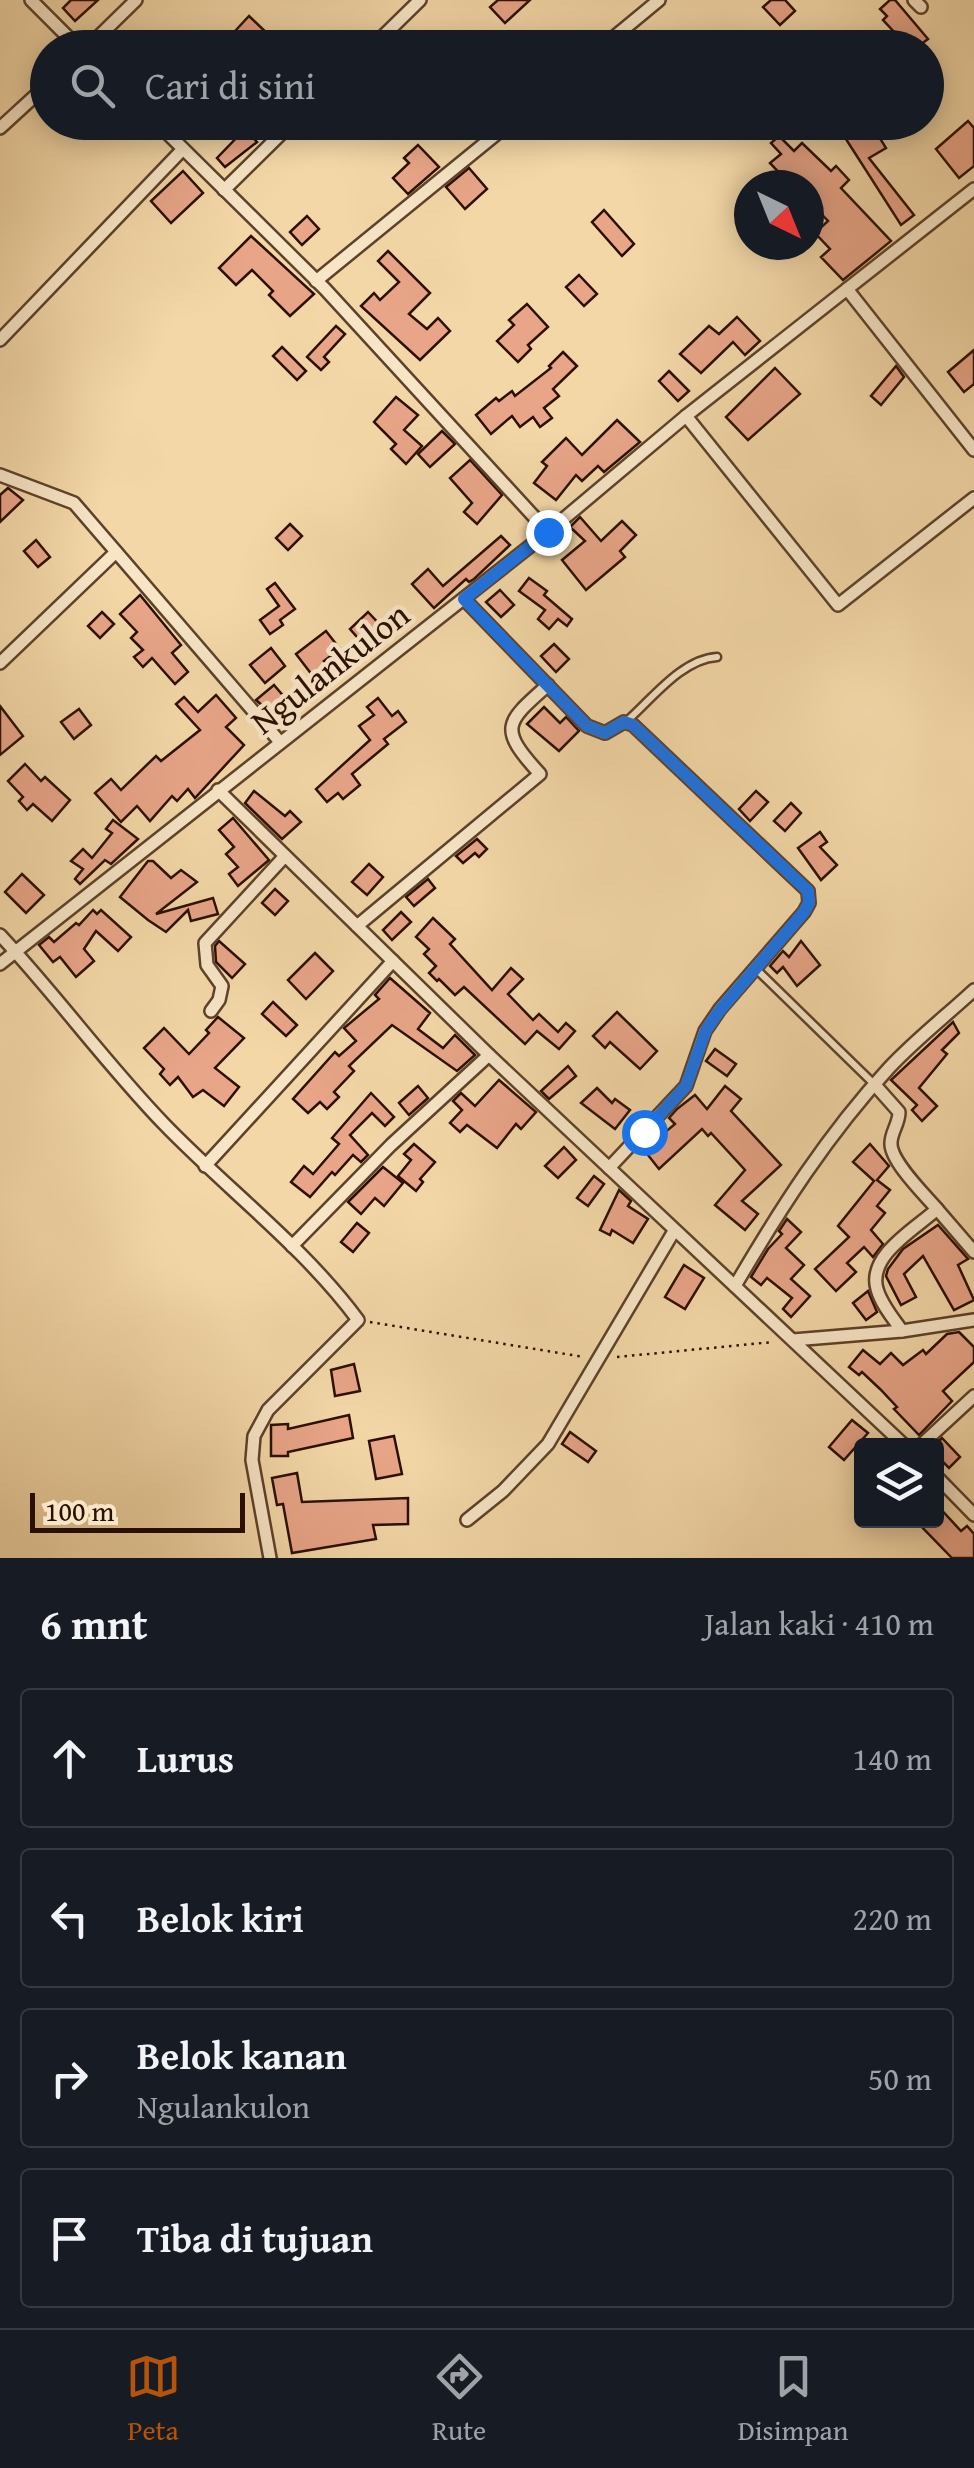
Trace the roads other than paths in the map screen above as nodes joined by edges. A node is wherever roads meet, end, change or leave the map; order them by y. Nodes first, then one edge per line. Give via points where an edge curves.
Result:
1 (30, 0) edge
2 (136, 0) edge
3 (420, 0) edge
4 (659, 0) edge
5 (61, 30) edge
6 (105, 30) edge
7 (389, 30) edge
8 (623, 30) edge
9 (30, 100) edge
10 (0, 128) edge
11 (174, 140) edge
12 (275, 140) edge
13 (489, 140) edge
14 (183, 149) junction
15 (224, 190) junction
16 (972, 193) edge
17 (316, 281) junction
18 (848, 289) junction
19 (0, 340) edge
20 (686, 416) junction
21 (974, 450) edge
22 (0, 475) edge
23 (974, 498) edge
24 (548, 532) junction
25 (116, 552) junction
26 (464, 599) junction
27 (717, 657) dead end
28 (0, 663) edge
29 (548, 685) junction
30 (627, 721) junction
31 (280, 742) junction
32 (218, 790) junction
33 (285, 856) junction
34 (357, 926) junction
35 (0, 935) edge
36 (16, 952) junction
37 (393, 961) junction
38 (0, 964) edge
39 (754, 967) junction
40 (974, 990) edge
41 (210, 1011) dead end
42 (489, 1056) junction
43 (875, 1085) junction
44 (205, 1166) junction
45 (610, 1168) junction
46 (937, 1209) junction
47 (674, 1230) junction
48 (292, 1246) junction
49 (974, 1252) edge
50 (735, 1286) junction
51 (974, 1320) edge
52 (902, 1330) junction
53 (793, 1340) junction
54 (974, 1396) edge
55 (897, 1438) edge
56 (929, 1438) edge
57 (944, 1484) edge
58 (974, 1514) edge
59 (467, 1520) dead end
60 (270, 1558) edge

1 - 5 street
2 - 6 street
3 - 7 street
4 - 8 street
9 - 10 street
11 - 14 street
12 - 15 street
13 - 17 street
14 - 15 street
14 - 19 street
15 - 17 street
16 - 18 street, Ngulankulon
17 - 24 street
18 - 20 street, Ngulankulon
18 - 21 street
20 - 23 street via 838,605
20 - 24 street, Ngulankulon
22 - 25 street via 74,503
24 - 26 street, Ngulankulon
25 - 28 street
25 - 31 street
26 - 29 street
26 - 31 street, Ngulankulon
27 - 30 lane via 683,671
29 - 30 street via 591,729 605,733
29 - 34 street via 516,713 511,734 540,774
30 - 39 street via 808,891 804,912
31 - 32 street, Ngulankulon
32 - 33 street
32 - 36 street, Ngulankulon
33 - 34 street
33 - 41 street via 205,943 207,965 222,986
34 - 37 street
35 - 36 street
36 - 38 street, Ngulankulon
36 - 44 street
37 - 42 street
37 - 44 street
39 - 43 lane
39 - 45 street via 706,1030 686,1086
40 - 43 street
42 - 45 street
42 - 48 street
43 - 46 street via 899,1112 891,1150
43 - 50 street via 808,1167
44 - 48 street
45 - 47 street
46 - 49 street
46 - 52 street via 895,1241 875,1279
47 - 50 street
47 - 59 street via 548,1444
48 - 60 street via 358,1320 268,1410 254,1436 252,1460
50 - 53 street
51 - 52 street
52 - 53 street
53 - 55 street
54 - 56 street
57 - 58 street

